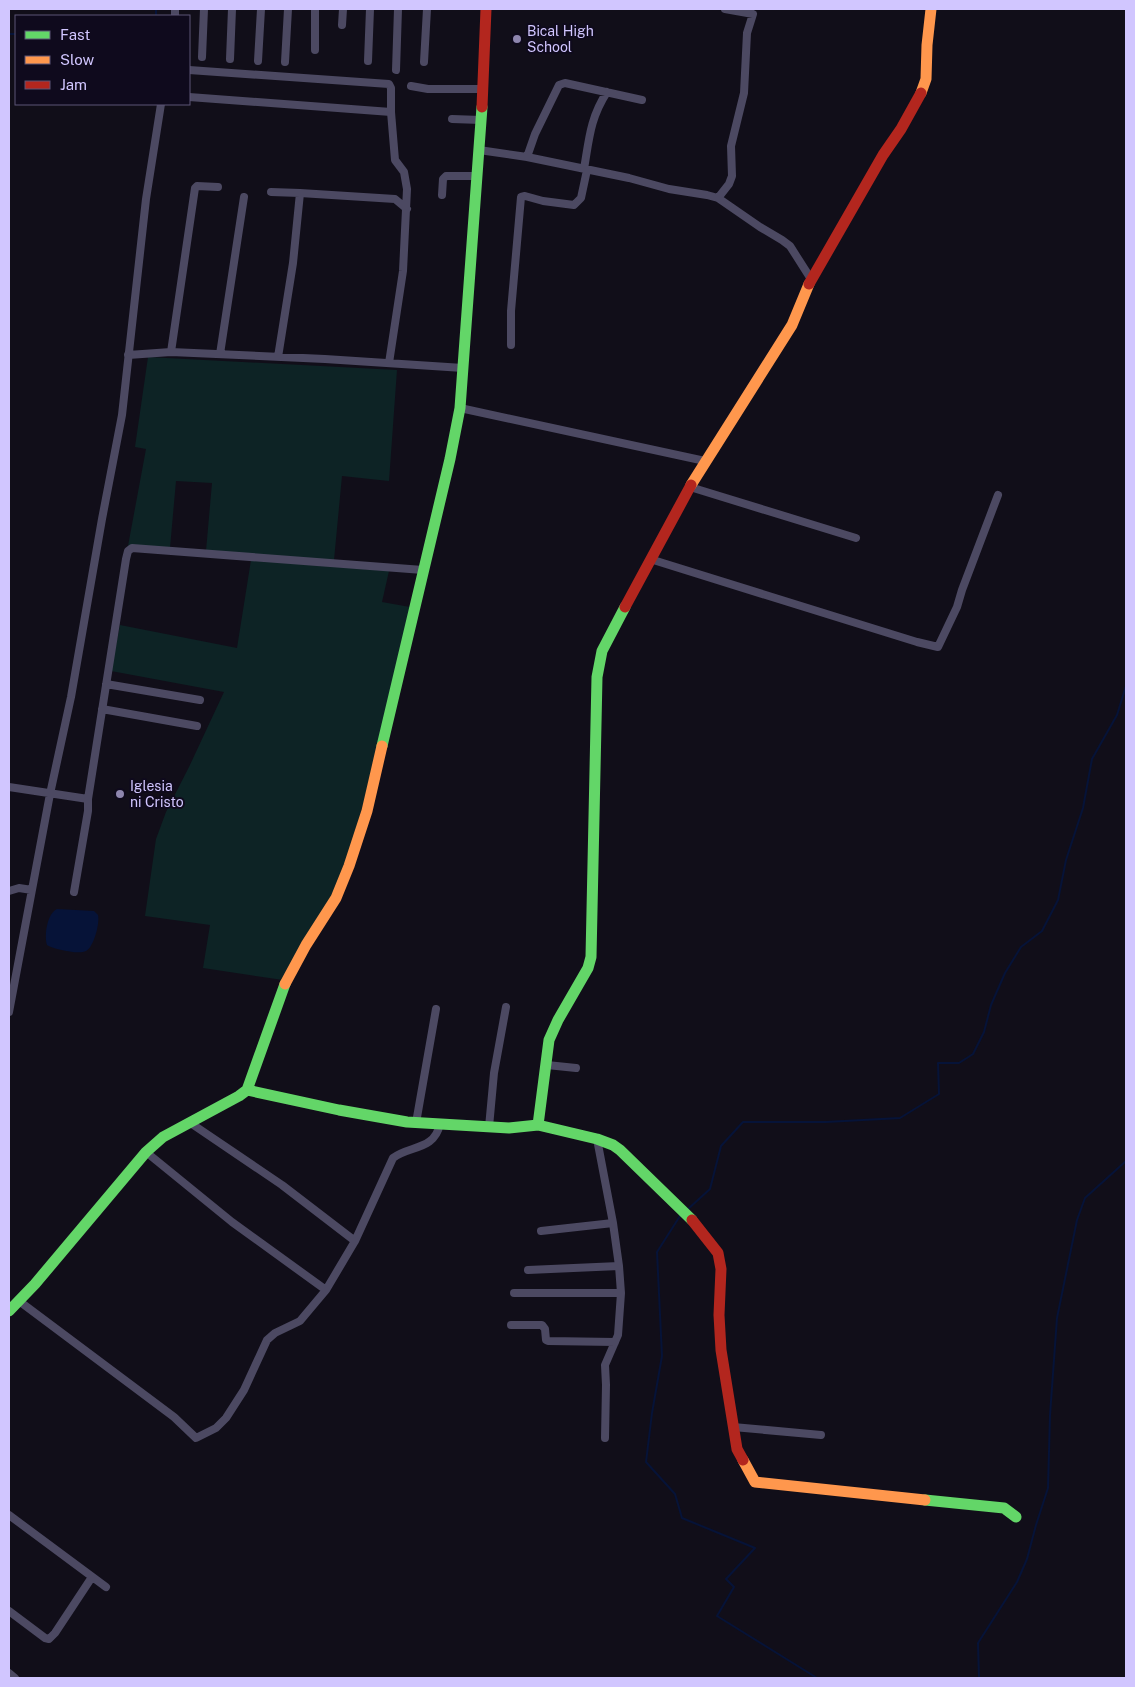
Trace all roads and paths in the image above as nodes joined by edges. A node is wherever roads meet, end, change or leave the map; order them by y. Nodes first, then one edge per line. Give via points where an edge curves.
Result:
1 (204, 9) edge
2 (232, 9) edge
3 (261, 9) edge
4 (288, 9) edge
5 (315, 9) edge
6 (343, 9) edge
7 (370, 9) edge
8 (398, 9) edge
9 (427, 9) edge
10 (486, 9) edge
11 (725, 9) edge
12 (931, 9) edge
13 (342, 25) dead end
14 (315, 50) dead end
15 (202, 57) dead end
16 (230, 59) dead end
17 (258, 61) dead end
18 (368, 61) dead end
19 (285, 62) dead end
20 (424, 62) dead end
21 (190, 70) edge
22 (396, 70) dead end
23 (411, 86) dead end
24 (484, 89) junction
25 (607, 92) junction
26 (190, 97) edge
27 (642, 100) dead end
28 (161, 105) edge
29 (391, 112) junction
30 (452, 119) dead end
31 (481, 120) junction
32 (479, 150) junction
33 (528, 157) junction
34 (585, 169) junction
35 (477, 176) junction
36 (218, 187) dead end
37 (271, 192) dead end
38 (300, 193) junction
39 (442, 195) dead end
40 (244, 197) dead end
41 (718, 198) junction
42 (407, 209) junction
43 (811, 279) junction
44 (511, 345) dead end
45 (171, 352) junction
46 (128, 354) junction
47 (220, 354) junction
48 (278, 357) junction
49 (389, 363) junction
50 (463, 368) junction
51 (460, 408) junction
52 (705, 461) junction
53 (690, 487) junction
54 (998, 495) dead end
55 (856, 538) dead end
56 (650, 559) junction
57 (423, 570) junction
58 (106, 684) junction
59 (200, 700) dead end
60 (102, 710) junction
61 (197, 726) dead end
62 (9, 787) edge
63 (50, 794) junction
64 (88, 799) junction
65 (32, 890) junction
66 (9, 891) edge
67 (74, 892) dead end
68 (506, 1007) dead end
69 (436, 1009) dead end
70 (9, 1012) edge
71 (547, 1065) junction
72 (576, 1068) dead end
73 (247, 1090) junction
74 (189, 1122) junction
75 (416, 1122) junction
76 (440, 1124) junction
77 (538, 1125) junction
78 (489, 1127) junction
79 (597, 1139) junction
80 (146, 1152) junction
81 (613, 1223) junction
82 (541, 1232) dead end
83 (355, 1241) junction
84 (619, 1266) junction
85 (528, 1270) dead end
86 (326, 1290) junction
87 (514, 1293) dead end
88 (621, 1293) junction
89 (19, 1302) junction
90 (9, 1311) edge
91 (511, 1325) dead end
92 (615, 1342) junction
93 (732, 1427) junction
94 (821, 1436) dead end
95 (604, 1438) dead end
96 (9, 1515) edge
97 (1016, 1516) dead end
98 (92, 1577) junction
99 (106, 1587) dead end
100 (9, 1610) edge
101 (9, 1673) edge
102 (15, 1678) edge

1 - 15 street
2 - 16 street
3 - 17 street
4 - 19 street
5 - 14 street
6 - 13 street
7 - 18 street
8 - 22 street
9 - 20 street
10 - 24 street
11 - 41 street via 753,14 747,33 741,112 731,146 732,176
12 - 43 street via 926,79 920,97
21 - 29 street via 386,83 391,88
23 - 24 street
24 - 31 street
25 - 27 street
25 - 33 street via 565,83 559,85 535,134
25 - 34 street via 596,108 592,122
26 - 29 street
28 - 46 street
29 - 42 street via 396,160 406,177
30 - 31 street
31 - 32 street
32 - 33 street
32 - 35 street
33 - 34 street
34 - 41 street
34 - 44 street via 581,198 574,205 521,197
35 - 39 street via 446,176
35 - 50 street
36 - 45 street via 194,188
37 - 38 street
38 - 42 street via 395,199
38 - 48 street
40 - 47 street
41 - 43 street via 790,246
42 - 49 street
43 - 52 street via 792,325
45 - 46 street
45 - 47 street
46 - 63 street via 122,415 71,697
47 - 48 street
48 - 49 street
49 - 50 street
50 - 51 street
51 - 52 street
51 - 57 street
52 - 53 street
53 - 55 street
53 - 56 street
54 - 56 street via 957,607 938,647
56 - 71 street via 599,662 591,957 552,1031
57 - 58 street via 132,548 126,559
57 - 73 street via 367,811 349,866 336,898 285,985
58 - 59 street
58 - 60 street
60 - 61 street
60 - 64 street
62 - 63 street
63 - 64 street
63 - 65 street
64 - 67 street
65 - 66 street via 19,888
65 - 70 street
68 - 78 street via 494,1073
69 - 75 street
71 - 72 street
71 - 77 street
73 - 74 street
73 - 75 street via 339,1110
74 - 80 street
74 - 83 street via 282,1185
75 - 76 street
76 - 78 street
76 - 83 street via 436,1137 393,1158
77 - 78 street
77 - 79 street
79 - 81 street
79 - 93 street via 620,1150 695,1223 718,1253 721,1350
80 - 86 street via 232,1222
80 - 89 street
81 - 82 street
81 - 84 street
83 - 86 street
84 - 85 street
84 - 88 street
86 - 89 street via 300,1321 266,1340 244,1390 226,1418 216,1428 196,1438 174,1417
87 - 88 street
88 - 92 street
89 - 90 street
91 - 92 street via 542,1325 548,1341
92 - 95 street via 605,1365
93 - 94 street
93 - 97 street via 737,1448 756,1482 1004,1508
96 - 98 street
98 - 99 street
98 - 100 street via 48,1639
101 - 102 street

